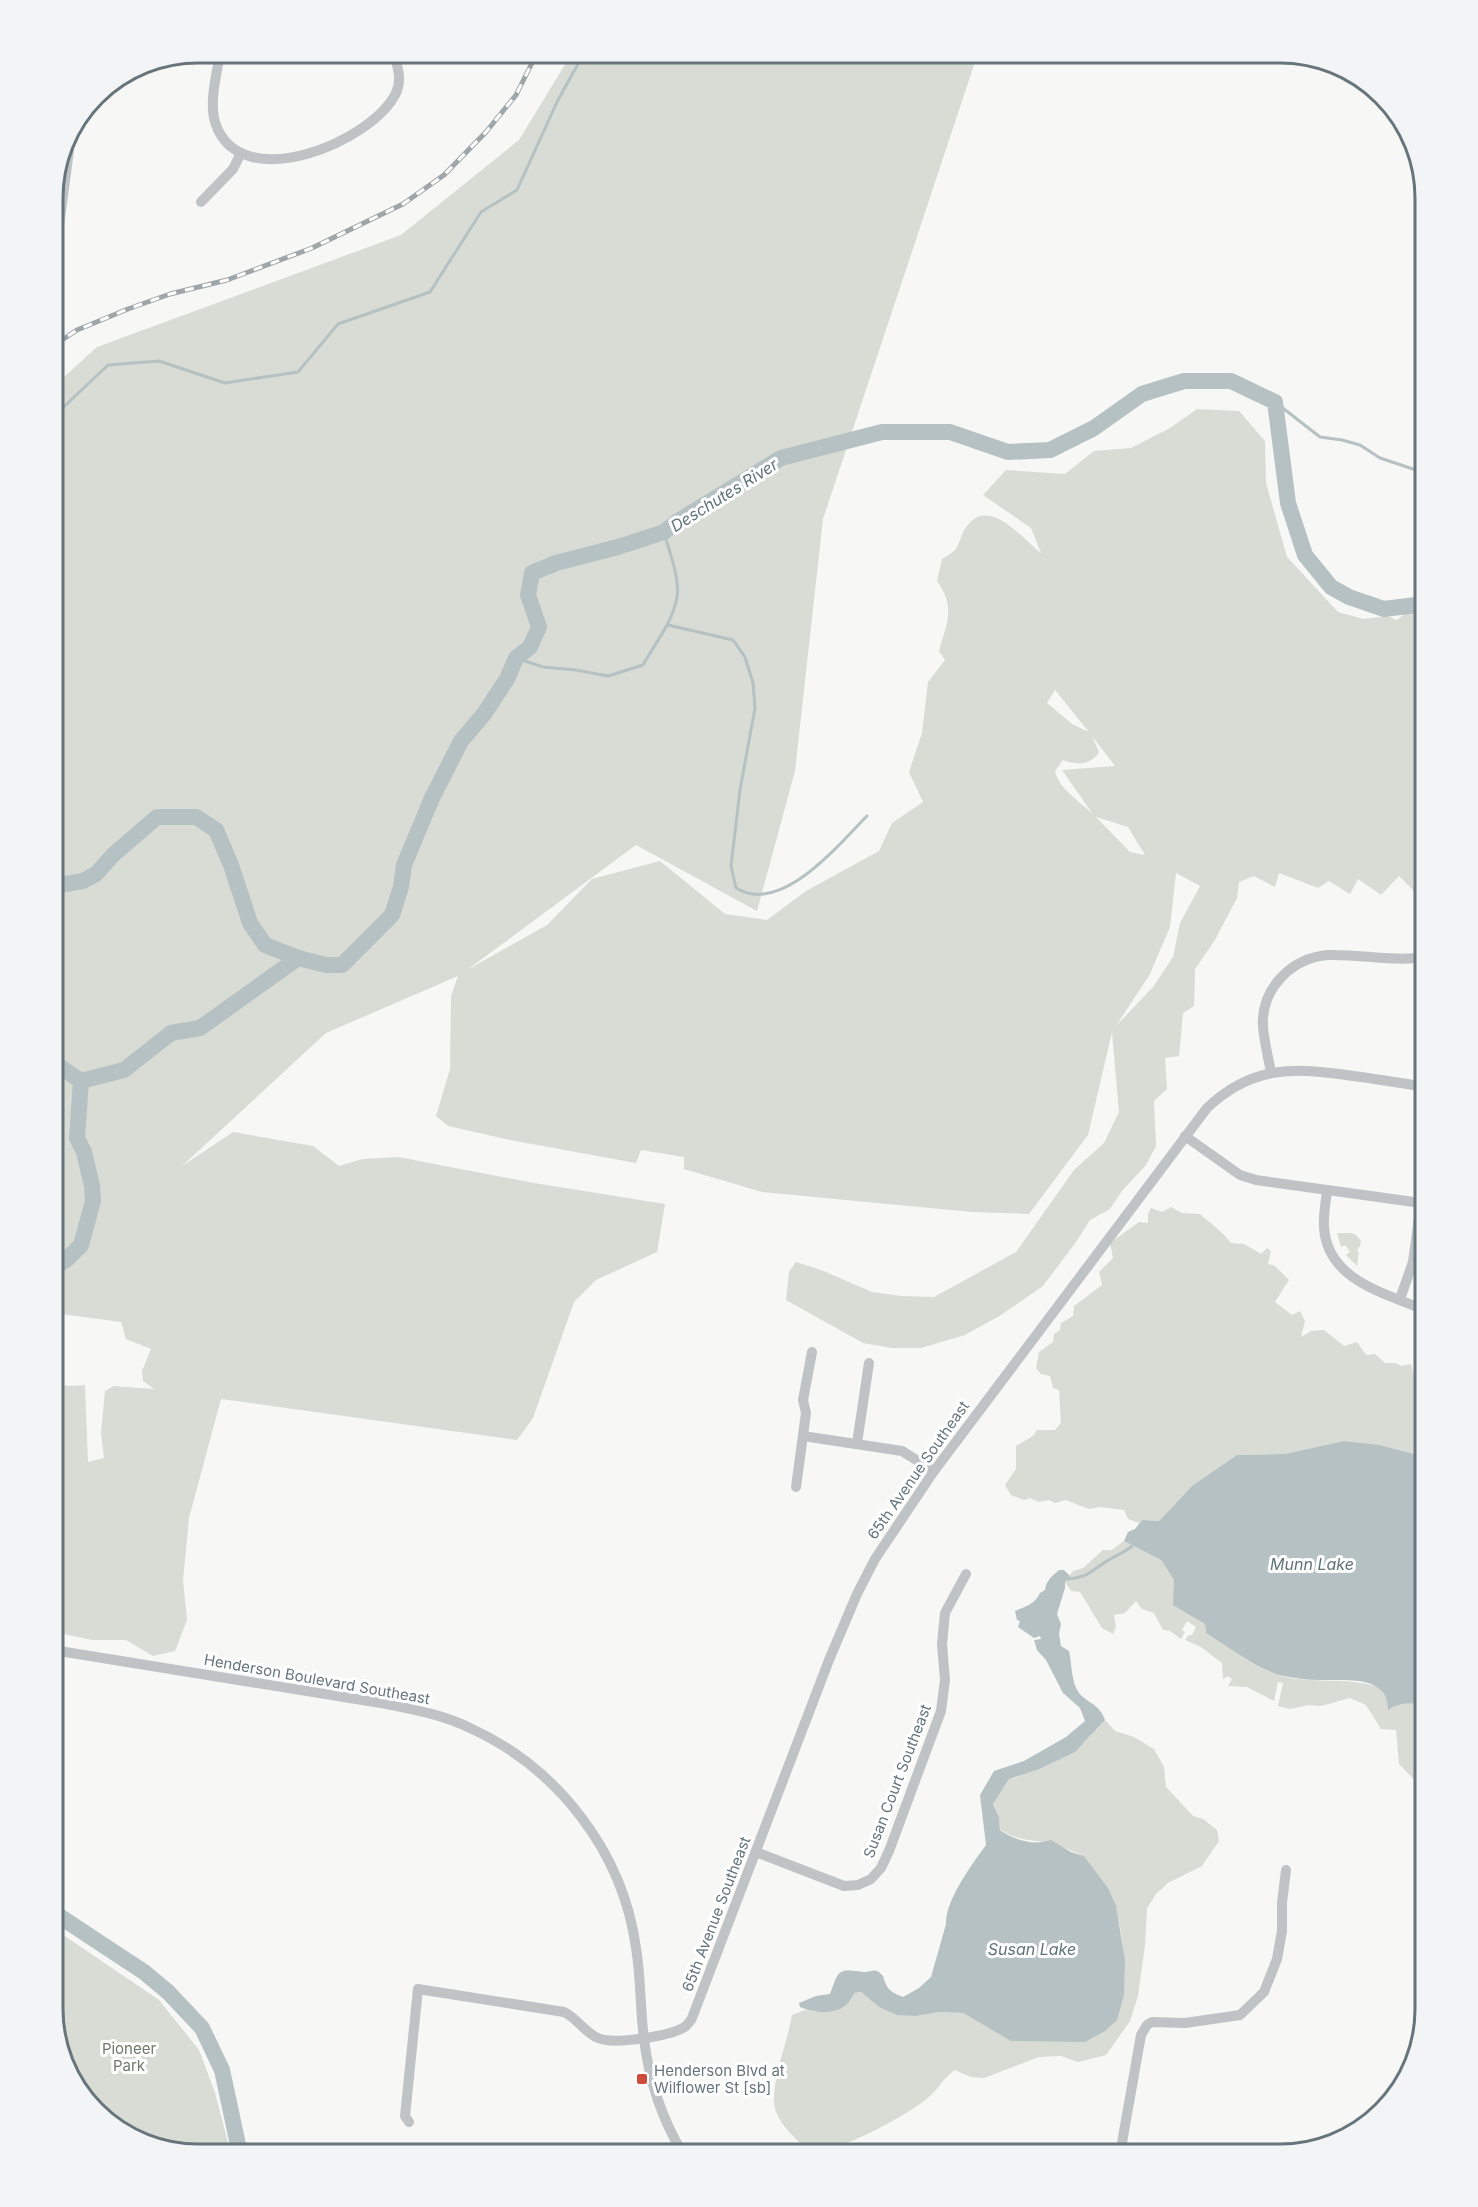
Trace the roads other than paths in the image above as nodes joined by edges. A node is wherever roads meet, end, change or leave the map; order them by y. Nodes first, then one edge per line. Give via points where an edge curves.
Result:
1 (219, 63) edge
2 (398, 63) edge
3 (240, 153) junction
4 (66, 170) edge
5 (63, 196) edge
6 (201, 202) dead end
7 (1415, 958) edge
8 (1271, 1072) junction
9 (1415, 1085) edge
10 (1185, 1136) junction
11 (1327, 1190) junction
12 (1415, 1202) edge
13 (1415, 1247) edge
14 (1400, 1299) junction
15 (1415, 1306) edge
16 (812, 1352) dead end
17 (869, 1363) dead end
18 (803, 1436) junction
19 (856, 1443) junction
20 (934, 1471) junction
21 (796, 1488) dead end
22 (966, 1574) dead end
23 (63, 1652) edge
24 (756, 1852) junction
25 (1286, 1870) dead end
26 (644, 2038) junction
27 (409, 2122) dead end
28 (679, 2144) edge
29 (1122, 2144) edge

1 - 3 street via 213,118 229,145
2 - 3 street via 397,91 383,112 360,130 300,157 274,159
3 - 6 street via 233,169
4 - 5 street
7 - 8 street via 1326,956 1287,971 1272,988 1263,1015
8 - 9 street, 65th Avenue Southeast via 1319,1071
8 - 10 street, 65th Avenue Southeast via 1240,1083 1216,1099
10 - 11 street via 1240,1175
10 - 20 street, 65th Avenue Southeast
11 - 12 street
11 - 14 street via 1324,1227 1332,1256 1350,1277
13 - 14 street
14 - 15 street
16 - 18 street via 803,1400
17 - 19 street
18 - 19 street
18 - 21 street
19 - 20 street via 903,1451
20 - 24 street, 65th Avenue Southeast via 881,1548 860,1589
22 - 24 street, Susan Court Southeast via 945,1613 941,1711 889,1851 876,1874 858,1885 844,1886
23 - 26 street, Henderson Boulevard Southeast via 431,1713 471,1728 507,1748 540,1772 569,1801 613,1868 626,1902 636,1948
24 - 26 street, 65th Avenue Southeast via 692,2018 687,2026
25 - 29 street via 1277,1959 1264,1992 1240,2015 1147,2025 1141,2035
26 - 27 street, 65th Avenue Southeast via 606,2040 564,2012 418,1989 405,2116
26 - 28 street, Henderson Boulevard Southeast via 660,2105

